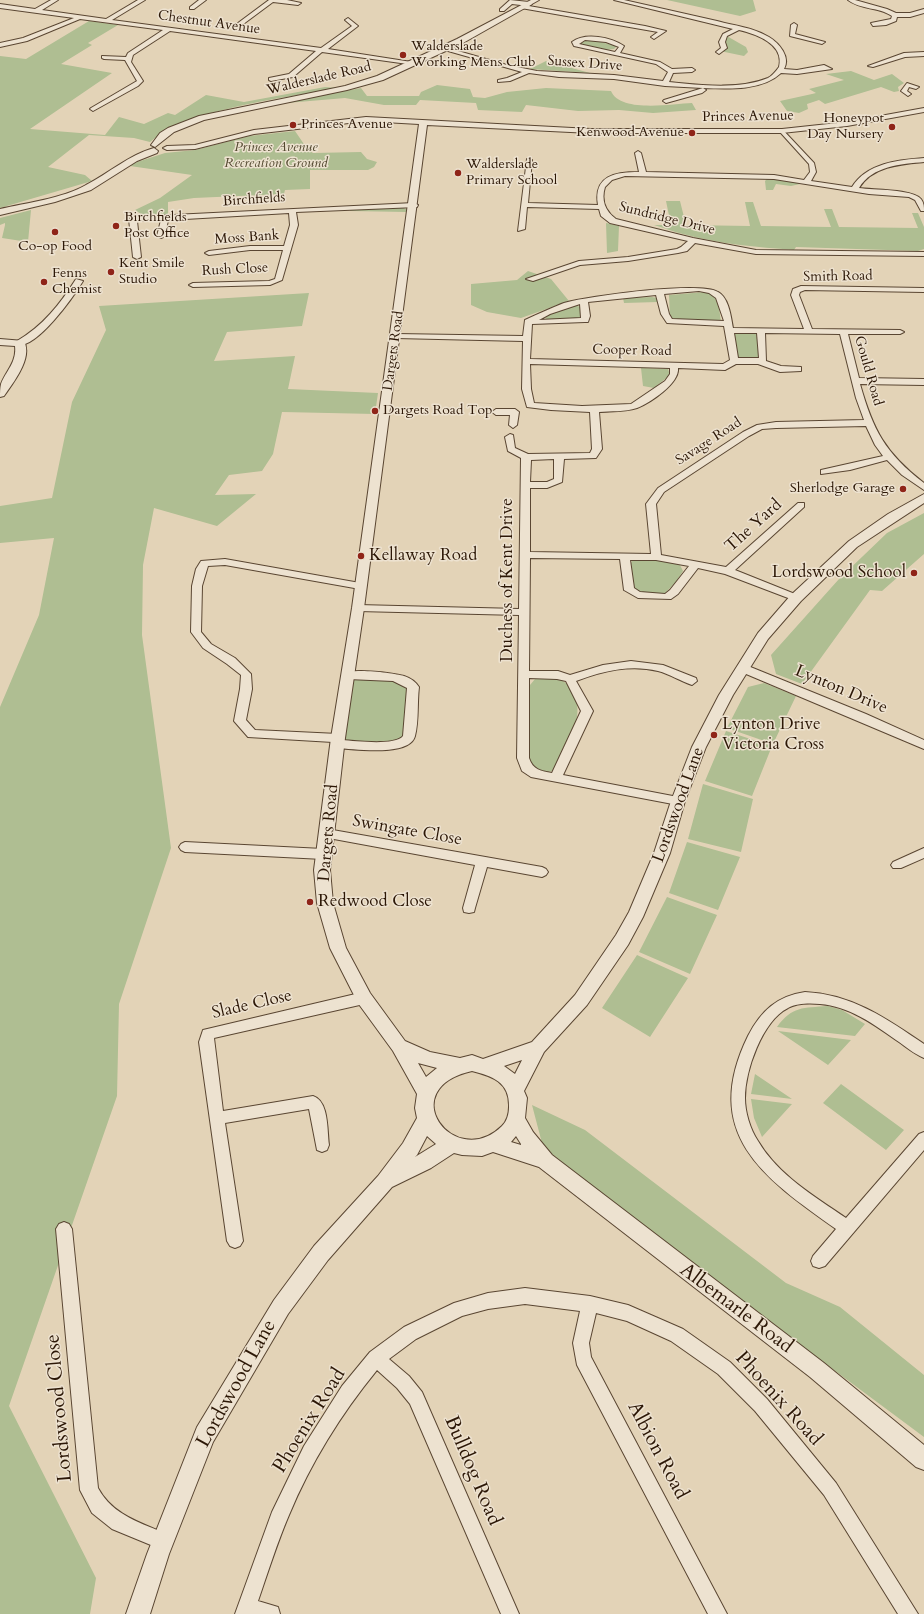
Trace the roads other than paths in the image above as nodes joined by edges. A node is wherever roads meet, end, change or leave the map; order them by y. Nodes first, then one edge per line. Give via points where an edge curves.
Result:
1 (55, 0) edge
2 (142, 0) edge
3 (203, 0) edge
4 (272, 0) edge
5 (536, 0) edge
6 (617, 0) edge
7 (851, 0) edge
8 (512, 1) edge
9 (298, 3) dead end
10 (0, 6) edge
11 (526, 6) junction
12 (192, 8) dead end
13 (502, 10) dead end
14 (36, 11) junction
15 (924, 11) edge
16 (895, 15) junction
17 (79, 17) junction
18 (106, 21) junction
19 (362, 21) dead end
20 (240, 24) dead end
21 (873, 24) dead end
22 (794, 25) dead end
23 (740, 27) junction
24 (169, 30) junction
25 (654, 37) dead end
26 (822, 42) dead end
27 (0, 45) edge
28 (444, 49) junction
29 (322, 50) junction
30 (710, 50) dead end
31 (719, 52) junction
32 (616, 54) junction
33 (730, 54) dead end
34 (924, 54) edge
35 (104, 57) dead end
36 (129, 59) junction
37 (415, 63) junction
38 (871, 66) dead end
39 (692, 70) dead end
40 (829, 70) dead end
41 (671, 71) junction
42 (781, 71) junction
43 (527, 72) junction
44 (271, 79) dead end
45 (500, 81) dead end
46 (665, 84) junction
47 (703, 86) junction
48 (924, 90) edge
49 (908, 94) dead end
50 (666, 101) dead end
51 (93, 109) dead end
52 (924, 110) edge
53 (424, 122) junction
54 (782, 131) junction
55 (154, 148) junction
56 (638, 153) dead end
57 (529, 160) dead end
58 (924, 160) edge
59 (642, 173) junction
60 (807, 181) junction
61 (854, 190) junction
62 (924, 193) edge
63 (910, 195) junction
64 (414, 205) junction
65 (524, 205) junction
66 (602, 207) junction
67 (924, 209) edge
68 (292, 210) junction
69 (0, 212) edge
70 (165, 219) junction
71 (521, 229) dead end
72 (161, 236) dead end
73 (693, 240) junction
74 (288, 248) junction
75 (209, 254) dead end
76 (924, 254) edge
77 (137, 257) dead end
78 (530, 279) dead end
79 (79, 281) dead end
80 (193, 285) dead end
81 (924, 290) edge
82 (660, 294) junction
83 (584, 300) junction
84 (528, 322) junction
85 (728, 327) junction
86 (761, 331) junction
87 (809, 331) junction
88 (843, 332) junction
89 (900, 332) dead end
90 (396, 336) junction
91 (527, 339) junction
92 (0, 342) edge
93 (20, 343) junction
94 (734, 361) junction
95 (759, 361) junction
96 (527, 362) junction
97 (674, 365) junction
98 (798, 369) dead end
99 (857, 381) junction
100 (924, 382) edge
101 (0, 394) edge
102 (530, 405) junction
103 (594, 408) junction
104 (496, 412) dead end
105 (515, 412) junction
106 (869, 423) junction
107 (513, 425) dead end
108 (510, 437) dead end
109 (526, 456) junction
110 (559, 456) junction
111 (889, 457) junction
112 (824, 472) dead end
113 (525, 485) junction
114 (924, 487) edge
115 (924, 498) edge
116 (801, 506) dead end
117 (526, 555) junction
118 (625, 557) junction
119 (656, 557) junction
120 (696, 564) junction
121 (728, 571) junction
122 (360, 586) junction
123 (796, 598) junction
124 (358, 608) junction
125 (525, 612) junction
126 (743, 668) junction
127 (524, 674) junction
128 (348, 675) junction
129 (570, 679) junction
130 (692, 681) dead end
131 (338, 741) junction
132 (924, 745) edge
133 (556, 778) junction
134 (678, 801) junction
135 (327, 834) junction
136 (185, 847) dead end
137 (924, 853) edge
138 (323, 854) junction
139 (482, 862) junction
140 (897, 865) dead end
141 (542, 872) dead end
142 (469, 908) dead end
143 (364, 998) junction
144 (399, 1046) junction
145 (538, 1047) junction
146 (924, 1052) edge
147 (458, 1065) junction
148 (486, 1065) junction
149 (516, 1089) junction
150 (426, 1093) junction
151 (217, 1118) junction
152 (426, 1119) junction
153 (517, 1120) junction
154 (924, 1139) edge
155 (452, 1144) junction
156 (493, 1144) junction
157 (322, 1145) dead end
158 (545, 1161) junction
159 (385, 1182) junction
160 (847, 1228) junction
161 (64, 1229) dead end
162 (235, 1240) dead end
163 (819, 1261) dead end
164 (590, 1304) junction
165 (376, 1358) junction
166 (924, 1459) edge
167 (163, 1541) junction
168 (245, 1610) edge
169 (138, 1614) edge
170 (271, 1614) edge
171 (510, 1614) edge
172 (718, 1614) edge
173 (909, 1614) edge

1 - 14 street
2 - 18 street
3 - 12 street
4 - 9 street
4 - 20 street
5 - 11 street, Walderslade Road
6 - 23 street
7 - 16 street via 858,4 886,9
8 - 11 street
8 - 13 street
10 - 14 street, Chestnut Avenue
11 - 25 street via 555,14 611,20 663,31
11 - 28 street, Walderslade Road
14 - 17 street, Chestnut Avenue
15 - 16 street via 910,15
16 - 21 street via 894,20
17 - 18 street, Chestnut Avenue
17 - 27 street via 60,28 15,46
18 - 24 street, Chestnut Avenue
19 - 29 street via 346,19 355,26
22 - 26 street via 790,36
23 - 31 street via 726,36 722,42 724,48
23 - 42 street via 772,39 781,51
24 - 29 street, Chestnut Avenue
24 - 36 street via 130,54
28 - 37 street, Walderslade Road
28 - 43 street, Sussex Drive
29 - 37 street, Chestnut Avenue
29 - 44 street via 292,76
30 - 31 street
31 - 33 street
32 - 32 street via 622,47 618,44 590,38 575,42
32 - 41 street via 658,63
34 - 38 street via 904,55
35 - 36 street
36 - 51 street via 128,62 140,81
37 - 55 street, Walderslade Road via 362,85 202,118 171,130 162,136
39 - 41 street
40 - 42 street via 824,67 797,72
41 - 46 street
42 - 47 street, Sussex Drive via 768,80 748,86
43 - 45 street
43 - 46 street, Sussex Drive via 622,78
46 - 47 street, Sussex Drive
47 - 50 street, Sussex Drive via 702,91
48 - 49 street via 919,85 906,85 904,91
52 - 54 street, Princes Avenue via 847,124
53 - 54 street, Princes Avenue via 607,131
53 - 55 street, Princes Avenue via 366,118 343,120 254,132 195,147 167,148 163,145
53 - 64 street, Dargets Road
54 - 60 street via 812,164 813,172
55 - 69 street, Walderslade Road via 88,188
56 - 59 street
57 - 65 street
58 - 61 street via 901,162 881,168 861,180
59 - 60 street, Sundridge Drive via 757,175
59 - 66 street, Sundridge Drive via 625,174 605,180 602,184
60 - 61 street, Sundridge Drive
61 - 63 street, Sundridge Drive
62 - 63 street, Sundridge Drive
63 - 67 street via 918,199
64 - 68 street, Birchfields
64 - 90 street, Dargets Road
65 - 66 street
65 - 71 street
66 - 73 street, Sundridge Drive via 604,214 613,221
68 - 70 street, Birchfields
68 - 74 street via 294,225
70 - 72 street
70 - 77 street, Birchfields via 133,219
73 - 76 street, Sundridge Drive via 774,253
73 - 78 street via 678,251 579,263
74 - 75 street, Moss Bank via 250,248
74 - 80 street, Rush Close via 278,280 270,283
79 - 93 street via 42,329
81 - 87 street, Smith Road via 804,288 796,291 795,295
82 - 83 street
82 - 85 street, Gould Road via 665,314 670,321
82 - 85 street via 699,289 713,292 721,298
83 - 84 street via 540,314
83 - 84 street via 585,320
84 - 91 street
85 - 86 street, Gould Road
85 - 94 street
86 - 87 street, Gould Road
86 - 95 street via 764,357
87 - 88 street, Gould Road
88 - 89 street
88 - 99 street, Gould Road
90 - 91 street
90 - 122 street, Dargets Road
91 - 96 street
92 - 93 street
93 - 101 street via 21,352 16,366
94 - 95 street, Cooper Road
94 - 97 street, Cooper Road via 724,366
95 - 98 street via 780,369
96 - 97 street, Cooper Road
96 - 102 street via 527,391
97 - 103 street via 674,375 663,388 633,406 617,409
99 - 100 street
99 - 106 street, Gould Road
102 - 103 street via 545,408
102 - 105 street
103 - 110 street via 596,454 588,457
104 - 105 street
105 - 107 street
106 - 111 street, Gould Road
106 - 119 street, Savage Road via 776,425 760,427 746,434 661,490 652,499
108 - 109 street via 511,449
109 - 110 street
109 - 113 street, Duchess of Kent Drive
110 - 113 street, Duchess of Kent Drive via 559,480 555,484
111 - 112 street
111 - 114 street, Gould Road
113 - 117 street, Duchess of Kent Drive
115 - 123 street, Lordswood Lane via 853,544
116 - 121 street, The Yard
117 - 118 street
117 - 125 street, Duchess of Kent Drive
118 - 119 street
118 - 120 street via 629,590 647,596 667,597
119 - 120 street
120 - 121 street
121 - 123 street
122 - 124 street, Dargets Road
122 - 131 street via 225,562 205,563 198,580 196,632 207,646 246,674 240,721 252,734
123 - 126 street, Lordswood Lane via 763,636
124 - 125 street
124 - 128 street, Dargets Road
125 - 127 street, Duchess of Kent Drive
126 - 132 street, Lynton Drive
126 - 134 street, Lordswood Lane via 698,747
127 - 129 street, Duchess of Kent Drive via 558,675
127 - 133 street, Duchess of Kent Drive via 523,758 526,768 536,774
128 - 131 street, Dargets Road
128 - 131 street via 397,677 413,686 409,737 405,742 396,745
129 - 130 street via 593,671 643,664 674,672
129 - 133 street via 587,710
131 - 135 street, Dargets Road
133 - 134 street, Duchess of Kent Drive
134 - 145 street, Lordswood Lane via 650,884 622,940 581,1000
135 - 138 street, Dargets Road
135 - 139 street, Swingate Close
136 - 138 street
137 - 140 street
138 - 143 street, Dargets Road via 325,903 330,925 340,954
139 - 141 street, Swingate Close
139 - 142 street, Swingate Close
143 - 144 street, Dargets Road
143 - 151 street, Slade Close via 208,1034 206,1042
144 - 147 street, Dargets Road via 428,1059
144 - 150 street, Dargets Road
145 - 148 street, Lordswood Lane
145 - 149 street, Lordswood Lane
146 - 160 street via 858,1009 842,1003 806,998 781,1004 774,1009 763,1022 746,1058 738,1096 739,1113 752,1147 777,1176
147 - 148 street, Lordswood Lane
147 - 150 street, Lordswood Lane via 444,1071 433,1081
148 - 149 street, Lordswood Lane via 504,1074
149 - 153 street via 520,1104
150 - 152 street
151 - 157 street via 313,1102 316,1105
151 - 162 street, Slade Close
152 - 155 street via 436,1134
152 - 159 street, Lordswood Lane via 410,1149
153 - 156 street via 508,1134
153 - 158 street, Albemarle Road
154 - 160 street
155 - 156 street via 473,1148
155 - 159 street, Lordswood Lane
156 - 158 street, Albemarle Road
158 - 166 street, Albemarle Road via 817,1370
159 - 167 street, Lordswood Lane via 321,1253 281,1307 206,1435
160 - 163 street
161 - 167 street, Lordswood Close via 89,1490 98,1507 118,1523
164 - 165 street, Phoenix Road via 525,1296 488,1301 460,1309 410,1333
164 - 172 street, Albion Road via 581,1343 583,1359
164 - 173 street, Phoenix Road via 628,1313 677,1335 724,1368 760,1405 830,1489
165 - 168 street, Phoenix Road via 348,1392 310,1452 281,1512
165 - 171 street, Bulldog Road via 403,1382 416,1398
167 - 169 street, Lordswood Lane
168 - 170 street

